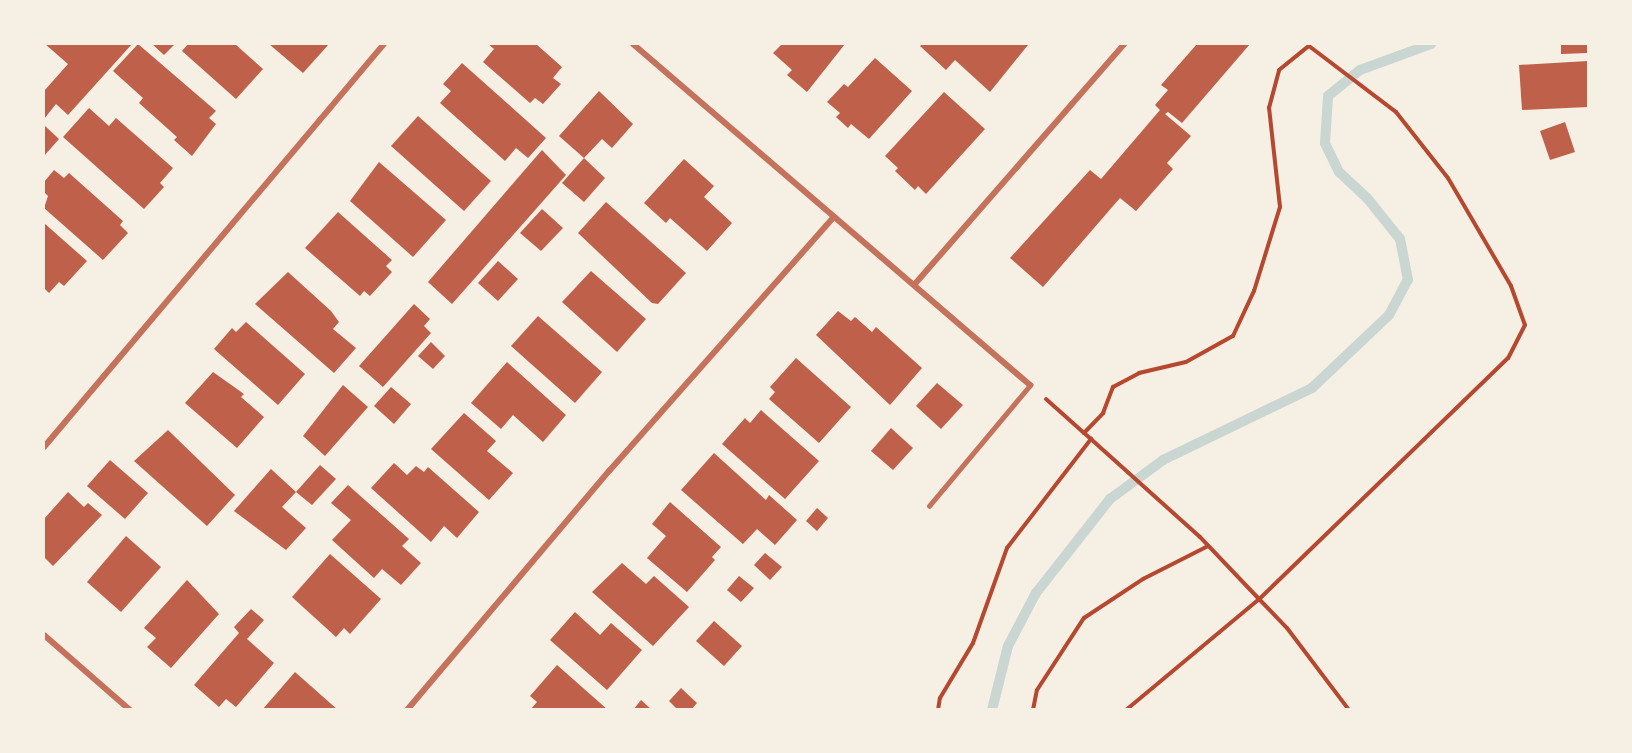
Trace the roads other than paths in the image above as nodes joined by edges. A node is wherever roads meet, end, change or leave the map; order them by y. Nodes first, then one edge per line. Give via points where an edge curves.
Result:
1 (384, 44) edge
2 (633, 44) edge
3 (1124, 44) edge
4 (834, 217) junction
5 (914, 285) junction
6 (1030, 385) joint
7 (44, 447) edge
8 (929, 506) dead end
9 (44, 635) edge
10 (130, 710) edge
11 (407, 710) edge

1 - 7 street
2 - 4 street
3 - 5 street
4 - 5 street
4 - 11 street via 610,470
5 - 6 street
6 - 8 lane
9 - 10 street

